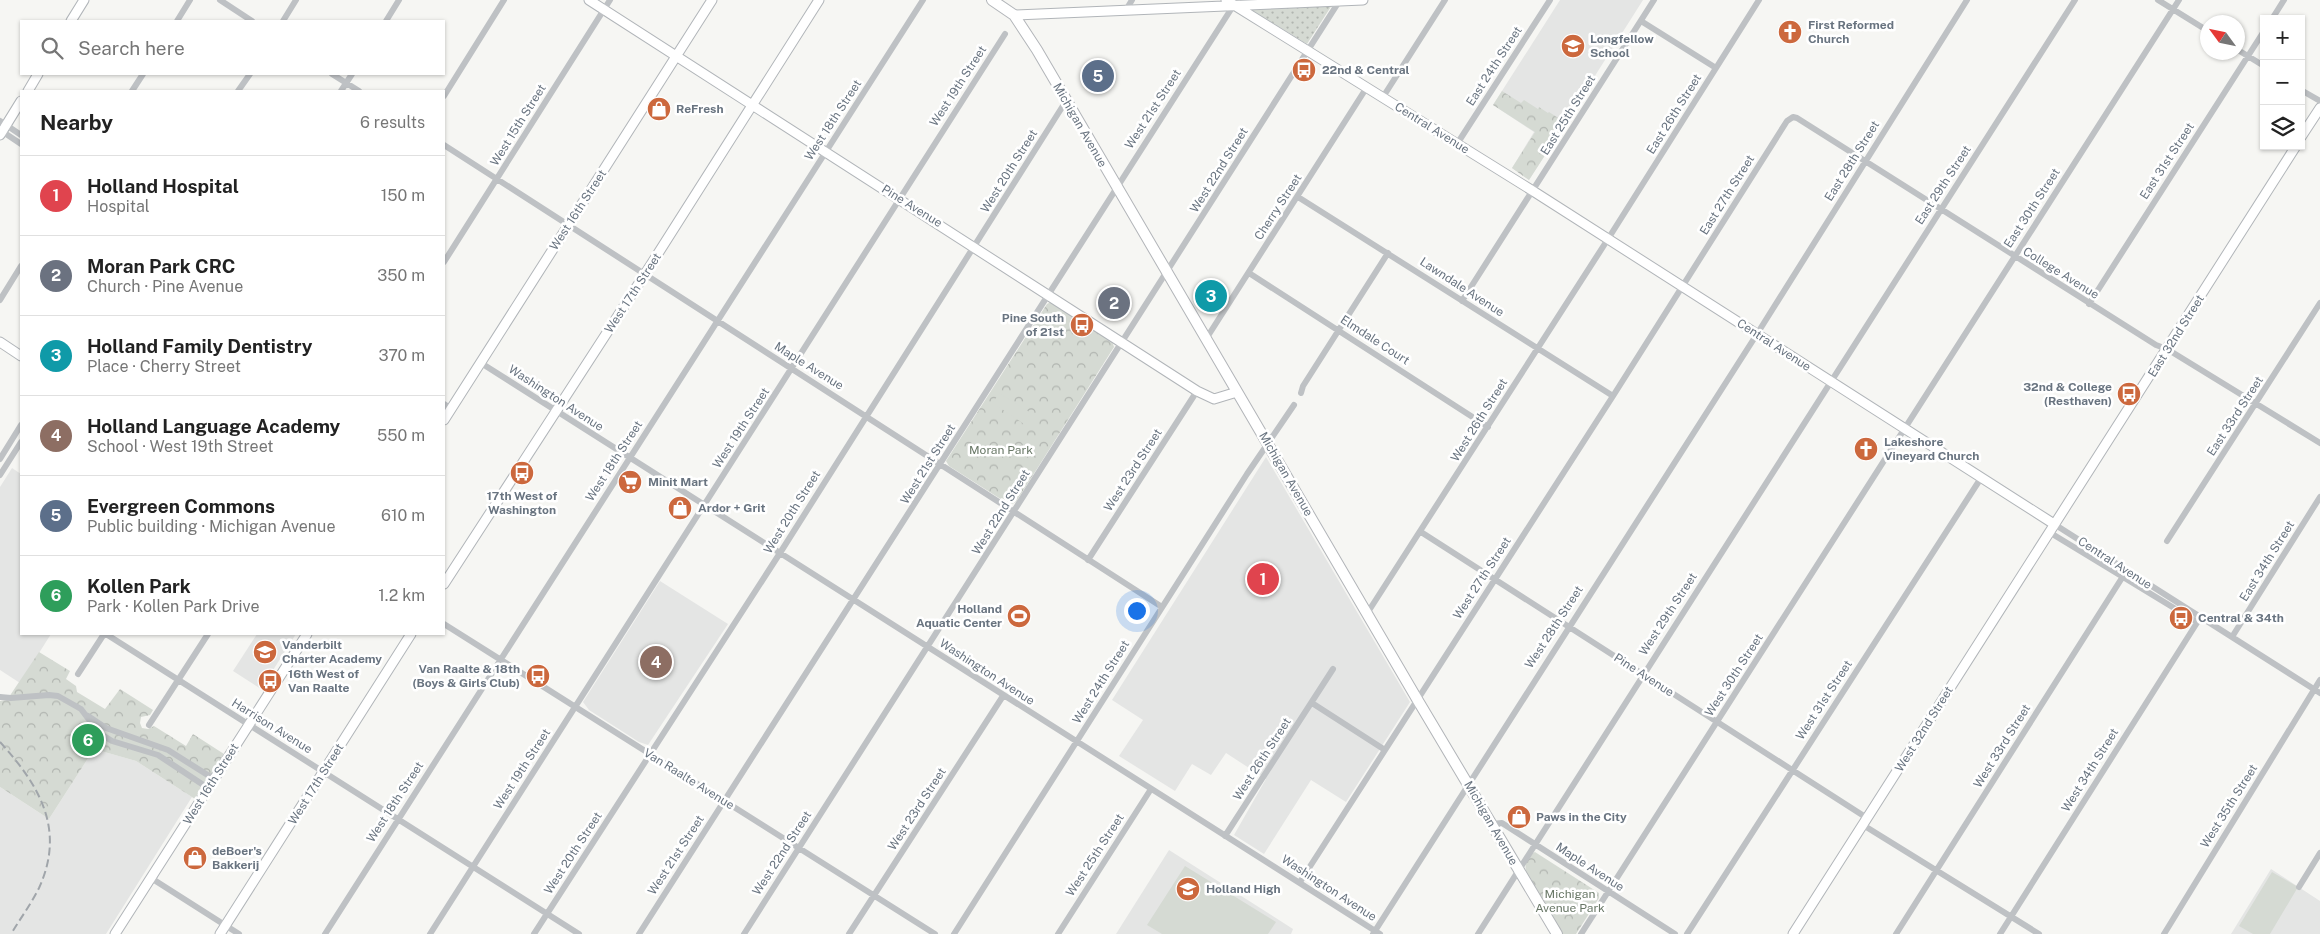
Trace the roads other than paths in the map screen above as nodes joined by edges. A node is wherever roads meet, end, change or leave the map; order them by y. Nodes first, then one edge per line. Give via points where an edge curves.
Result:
1 (84, 0) edge
2 (190, 0) edge
3 (220, 0) edge
4 (296, 0) edge
5 (399, 0) edge
6 (504, 0) edge
7 (589, 0) edge
8 (610, 0) edge
9 (712, 0) edge
10 (819, 0) edge
11 (923, 0) edge
12 (992, 0) edge
13 (1132, 0) edge
14 (1226, 0) edge
15 (1363, 0) edge
16 (1445, 0) edge
17 (1550, 0) edge
18 (1654, 0) edge
19 (1759, 0) edge
20 (1967, 0) edge
21 (2075, 0) edge
22 (2158, 0) edge
23 (2179, 0) edge
24 (2284, 0) edge
25 (1340, 1) edge
26 (1236, 3) edge
27 (604, 10) junction
28 (1126, 10) junction
29 (2173, 10) junction
30 (1014, 15) junction
31 (2275, 15) edge
32 (72, 20) edge
33 (178, 20) edge
34 (250, 20) edge
35 (284, 20) edge
36 (387, 20) edge
37 (1641, 21) junction
38 (2200, 26) edge
39 (1005, 34) dead end
40 (2260, 37) edge
41 (1307, 50) junction
42 (676, 56) junction
43 (2247, 56) junction
44 (2260, 64) edge
45 (1716, 68) junction
46 (37, 75) edge
47 (142, 75) edge
48 (249, 75) edge
49 (334, 75) edge
50 (351, 75) edge
51 (346, 83) junction
52 (1367, 87) junction
53 (29, 90) edge
54 (133, 90) edge
55 (239, 90) edge
56 (342, 90) edge
57 (357, 90) edge
58 (2305, 92) edge
59 (445, 94) edge
60 (1382, 97) junction
61 (1066, 101) junction
62 (2320, 101) edge
63 (20, 102) edge
64 (752, 104) junction
65 (2320, 108) edge
66 (1792, 117) joint
67 (2, 129) edge
68 (2305, 131) edge
69 (20, 134) edge
70 (20, 143) edge
71 (1457, 144) junction
72 (445, 147) edge
73 (2293, 150) edge
74 (826, 152) junction
75 (1864, 161) junction
76 (496, 180) junction
77 (1116, 186) junction
78 (1533, 192) junction
79 (1298, 197) junction
80 (899, 198) junction
81 (1940, 209) junction
82 (568, 227) junction
83 (1608, 239) junction
84 (975, 247) junction
85 (1388, 253) junction
86 (2014, 256) junction
87 (445, 260) edge
88 (20, 268) edge
89 (1168, 272) junction
90 (1249, 273) junction
91 (645, 274) junction
92 (1682, 287) junction
93 (1048, 294) junction
94 (0, 300) edge
95 (1462, 301) junction
96 (2090, 304) junction
97 (2320, 304) edge
98 (717, 320) junction
99 (1339, 330) junction
100 (1757, 334) junction
101 (1206, 339) junction
102 (0, 342) edge
103 (1122, 343) junction
104 (1538, 348) junction
105 (2167, 349) junction
106 (20, 355) edge
107 (481, 363) junction
108 (793, 369) junction
109 (1830, 382) junction
110 (1196, 391) junction
111 (1237, 392) junction
112 (1301, 393) dead end
113 (1613, 396) junction
114 (2256, 404) junction
115 (1294, 405) dead end
116 (446, 412) edge
117 (556, 412) junction
118 (866, 416) junction
119 (20, 427) edge
120 (1488, 427) junction
121 (1905, 429) junction
122 (1267, 443) junction
123 (2320, 443) edge
124 (20, 444) edge
125 (629, 458) junction
126 (0, 459) edge
127 (941, 464) junction
128 (0, 475) edge
129 (1981, 478) junction
130 (2320, 497) edge
131 (705, 506) junction
132 (1013, 512) junction
133 (2052, 528) junction
134 (1421, 532) junction
135 (2167, 541) dead end
136 (780, 553) junction
137 (1088, 560) junction
138 (2127, 570) junction
139 (2122, 577) junction
140 (1495, 579) junction
141 (445, 582) edge
142 (855, 600) junction
143 (1162, 607) junction
144 (1368, 612) junction
145 (2199, 620) junction
146 (445, 625) edge
147 (1568, 626) junction
148 (104, 635) edge
149 (107, 635) edge
150 (207, 635) edge
151 (306, 635) edge
152 (410, 635) edge
153 (2232, 638) junction
154 (928, 648) junction
155 (500, 659) junction
156 (1333, 669) dead end
157 (78, 674) dead end
158 (1643, 674) junction
159 (178, 680) junction
160 (2320, 680) edge
161 (2317, 691) edge
162 (1003, 696) junction
163 (0, 697) edge
164 (1417, 700) junction
165 (1312, 702) junction
166 (575, 707) junction
167 (87, 716) junction
168 (1717, 722) junction
169 (248, 724) junction
170 (149, 725) dead end
171 (1077, 742) junction
172 (1385, 750) junction
173 (650, 754) junction
174 (1792, 770) junction
175 (324, 772) junction
176 (214, 779) junction
177 (1468, 784) junction
178 (208, 788) junction
179 (1150, 789) junction
180 (724, 801) junction
181 (398, 818) junction
182 (1865, 822) junction
183 (1492, 824) junction
184 (1225, 836) junction
185 (1535, 844) junction
186 (798, 848) junction
187 (2320, 853) edge
188 (473, 867) junction
189 (1519, 870) junction
190 (1937, 870) junction
191 (151, 878) junction
192 (1300, 882) junction
193 (2299, 887) dead end
194 (1609, 892) junction
195 (874, 895) junction
196 (547, 914) junction
197 (2011, 917) junction
198 (226, 926) junction
199 (1376, 933) edge
200 (115, 934) edge
201 (220, 934) edge
202 (239, 934) edge
203 (325, 934) edge
204 (430, 934) edge
205 (534, 934) edge
206 (579, 934) edge
207 (639, 934) edge
208 (744, 934) edge
209 (849, 934) edge
210 (935, 934) edge
211 (954, 934) edge
212 (1058, 934) edge
213 (1478, 934) edge
214 (1557, 934) edge
215 (1581, 934) edge
216 (1675, 934) edge
217 (1688, 934) edge
218 (1793, 934) edge
219 (1896, 934) edge
220 (2000, 934) edge
221 (2039, 934) edge
222 (2164, 934) edge

1 - 32 street
2 - 33 street
3 - 34 street
4 - 35 street
5 - 36 street
6 - 59 street
7 - 27 street, Pine Avenue
8 - 27 street, West 15th Street
9 - 42 street, West 16th Street
10 - 64 street, West 17th Street
11 - 74 street, West 18th Street
12 - 30 main road
13 - 28 street
14 - 26 street, Central Avenue
15 - 25 street
16 - 60 street
17 - 71 street, East 24th Street
18 - 37 street, East 25th Street
19 - 45 street, East 26th Street
20 - 75 street, East 28th Street
21 - 81 street, East 29th Street
22 - 29 street
23 - 29 street, East 30th Street
24 - 31 street
25 - 26 street
25 - 41 street, West 22nd Street
26 - 28 street
26 - 41 street, Central Avenue
26 - 77 street, West 21st Street
27 - 42 street, Pine Avenue
27 - 76 street, West 15th Street
28 - 30 street
29 - 38 street
29 - 86 street, East 30th Street
30 - 61 main road, Michigan Avenue
37 - 45 street
37 - 78 street, East 25th Street
39 - 80 street, West 19th Street
40 - 43 street, East 31st Street
41 - 52 street, Central Avenue
41 - 89 street, West 22nd Street
42 - 64 street, Pine Avenue
42 - 82 street, West 16th Street
43 - 44 street
43 - 96 street, East 31st Street
45 - 83 street, East 26th Street
46 - 53 street
47 - 54 street
48 - 55 street
49 - 51 street
50 - 51 street
51 - 56 street
51 - 57 street
52 - 60 street, Central Avenue
52 - 79 street, Cherry Street
58 - 62 street
60 - 71 street, Central Avenue
61 - 77 main road, Michigan Avenue
61 - 84 street, West 20th Street
63 - 67 street
64 - 74 street, Pine Avenue
64 - 91 street, West 17th Street
65 - 68 street
66 - 75 street, College Avenue
66 - 92 street, East 27th Street
67 - 69 street
67 - 70 street
71 - 78 street, Central Avenue
72 - 76 street, Maple Avenue
73 - 105 street, East 32nd Street
74 - 80 street, Pine Avenue
74 - 98 street, West 18th Street
75 - 81 street, College Avenue
75 - 100 street, East 28th Street
76 - 82 street, Maple Avenue
76 - 87 street, West 15th Street
77 - 89 main road, Michigan Avenue
77 - 93 street, West 21st Street
78 - 83 street, Central Avenue
78 - 95 street
79 - 85 street, Lawndale Avenue
79 - 90 street, Cherry Street
80 - 84 street, Pine Avenue
80 - 108 street, West 19th Street
81 - 86 street, College Avenue
81 - 109 street, East 29th Street
82 - 91 street, Maple Avenue
82 - 107 street, West 16th Street
83 - 92 street, Central Avenue
83 - 104 street, West 26th Street
84 - 93 street, Pine Avenue
84 - 118 street, West 20th Street
85 - 95 street, Lawndale Avenue
85 - 99 street
86 - 96 street, College Avenue
86 - 121 street, East 30th Street
88 - 94 street
89 - 101 main road, Michigan Avenue
89 - 103 street, West 22nd Street
90 - 99 street, Elmdale Court
90 - 101 street, Cherry Street
91 - 98 street, Maple Avenue
91 - 117 street, West 17th Street
92 - 100 street, Central Avenue
92 - 113 street, West 27th Street
93 - 103 street, Pine Avenue
93 - 127 street, West 21st Street
95 - 104 street, Lawndale Avenue
96 - 105 street, College Avenue
97 - 114 street, East 33rd Street
98 - 108 street, Maple Avenue
98 - 125 street, West 18th Street
99 - 112 street
99 - 120 street, Elmdale Court
100 - 109 street, Central Avenue
100 - 147 street, West 28th Street
101 - 111 main road, Michigan Avenue
102 - 106 street
103 - 110 street, Pine Avenue
103 - 132 street, West 22nd Street
104 - 113 street, Lawndale Avenue
104 - 120 street, West 26th Street
105 - 114 street, College Avenue
105 - 133 street, East 32nd Street
107 - 116 street, West 16th Street
107 - 117 street, Washington Avenue
108 - 118 street, Maple Avenue
108 - 131 street, West 19th Street
109 - 121 street, Central Avenue
109 - 158 street, West 29th Street
110 - 111 street, Pine Avenue via 1214,399
110 - 137 street, West 23rd Street
111 - 122 main road, Michigan Avenue
113 - 140 street, West 27th Street
114 - 123 street, College Avenue
114 - 135 street, East 33rd Street
115 - 122 street, West 24th Street
117 - 125 street, Washington Avenue
117 - 141 street, West 17th Street
118 - 127 street, Maple Avenue
118 - 136 street, West 20th Street
119 - 126 street
120 - 134 street, West 26th Street
121 - 129 street, Central Avenue
121 - 168 street, West 30th Street
122 - 143 street, West 24th Street
122 - 144 main road, Michigan Avenue
124 - 128 street
125 - 131 street, Washington Avenue
125 - 155 street, West 18th Street
127 - 132 street, Maple Avenue
127 - 142 street, West 21st Street
129 - 133 street, Central Avenue
129 - 174 street, West 31st Street
130 - 153 street, East 34th Street
131 - 136 street, Washington Avenue
131 - 166 street, West 19th Street
132 - 137 street, Maple Avenue
132 - 154 street, West 22nd Street
133 - 138 street, Central Avenue
133 - 139 street, Central Avenue
133 - 182 street, West 32nd Street
134 - 140 street, Pine Avenue
134 - 144 street, West 26th Street
136 - 142 street, Washington Avenue
136 - 173 street, West 20th Street
137 - 143 street, Maple Avenue
138 - 139 street, West 33rd Street
138 - 145 street, Central Avenue
139 - 145 street, Central Avenue
139 - 190 street, West 33rd Street
140 - 147 street, Pine Avenue
140 - 164 street, West 27th Street
142 - 154 street, Washington Avenue
142 - 180 street, West 21st Street
143 - 171 street, West 24th Street
144 - 164 main road, Michigan Avenue
145 - 153 street, Central Avenue
145 - 197 street, West 34th Street
146 - 155 street, Van Raalte Avenue
147 - 158 street, Pine Avenue
147 - 177 street, West 28th Street
148 - 157 street
149 - 159 street, Harrison Avenue
150 - 159 street
151 - 169 street, West 16th Street
152 - 175 street, West 17th Street
153 - 161 street, Central Avenue
154 - 162 street, Washington Avenue
154 - 186 street, West 22nd Street
155 - 166 street, Van Raalte Avenue
155 - 181 street, West 18th Street
156 - 165 street, West 26th Street
158 - 168 street, Pine Avenue
158 - 185 street, West 29th Street
159 - 169 street, Harrison Avenue
159 - 170 street
160 - 161 street, West 35th Street
161 - 222 street, West 35th Street
162 - 171 street, Washington Avenue
162 - 195 street, West 23rd Street
163 - 167 street via 58,696
164 - 172 street, West 27th Street
164 - 177 main road, Michigan Avenue
165 - 172 street
165 - 184 street, West 26th Street
166 - 173 street, Van Raalte Avenue
166 - 188 street, West 19th Street
167 - 176 street via 106,728 162,747
167 - 178 street via 100,733 121,744 158,755
168 - 174 street, Pine Avenue
168 - 194 street, West 30th Street
169 - 175 street, Harrison Avenue
169 - 176 street, West 16th Street
171 - 179 street, Washington Avenue
171 - 211 street, West 24th Street
172 - 192 street, West 27th Street
173 - 180 street, Van Raalte Avenue
173 - 196 street, West 20th Street
174 - 182 street, Pine Avenue
174 - 217 street, West 31st Street
175 - 181 street, Harrison Avenue
175 - 198 street, West 17th Street
176 - 178 street, West 16th Street
177 - 183 main road, Michigan Avenue
177 - 199 street, West 28th Street
178 - 191 street, West 16th Street
179 - 184 street, Washington Avenue
179 - 212 street, West 25th Street
180 - 186 street, Van Raalte Avenue
180 - 207 street, West 21st Street
181 - 188 street, Harrison Avenue
181 - 203 street, West 18th Street
182 - 190 street, Pine Avenue
182 - 218 street, West 32nd Street
183 - 185 street, Maple Avenue via 1502,823
183 - 189 main road, Michigan Avenue
184 - 192 street, Washington Avenue
185 - 189 street, West 29th Street
185 - 194 street, Maple Avenue
186 - 195 street, Van Raalte Avenue
186 - 208 street, West 22nd Street
187 - 193 street
188 - 196 street, Harrison Avenue
188 - 204 street, West 19th Street
189 - 213 street, West 29th Street
189 - 214 main road, Michigan Avenue
190 - 197 street, Pine Avenue
190 - 219 street, West 33rd Street
191 - 198 street
191 - 200 street, West 16th Street
192 - 199 street, Washington Avenue
194 - 215 street, West 30th Street
194 - 216 street, Maple Avenue
195 - 209 street, West 23rd Street
195 - 210 street, Van Raalte Avenue
196 - 205 street, West 20th Street
196 - 206 street, Harrison Avenue
197 - 220 street, West 34th Street
197 - 221 street, Pine Avenue
198 - 201 street, West 17th Street
198 - 202 street

